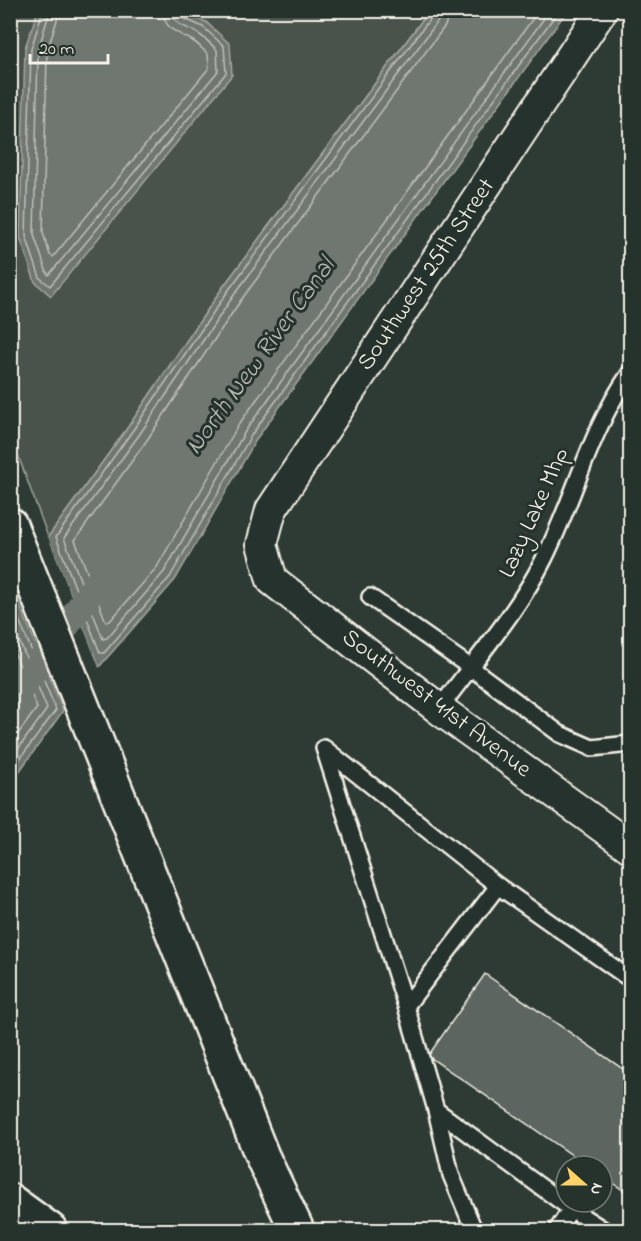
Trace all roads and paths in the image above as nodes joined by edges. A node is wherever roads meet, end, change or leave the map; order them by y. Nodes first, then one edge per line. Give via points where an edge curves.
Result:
1 (602, 10) edge
2 (630, 373) edge
3 (10, 525) edge
4 (262, 544) joint
5 (370, 597) dead end
6 (470, 667) junction
7 (439, 709) junction
8 (630, 744) edge
9 (630, 847) edge
10 (498, 886) junction
11 (630, 979) edge
12 (406, 1006) junction
13 (436, 1110) junction
14 (554, 1197) edge
15 (10, 1201) edge
16 (567, 1214) edge
17 (579, 1214) edge
18 (50, 1230) edge
19 (297, 1230) edge
20 (474, 1230) edge
21 (556, 1230) edge
22 (604, 1230) edge

1 - 4 street, Southwest 25th Street via 271,510
2 - 6 lane, Lazy Lake Mhp via 591,442 540,566
3 - 19 main road via 262,1156
4 - 7 street, Southwest 41st Avenue via 272,580
5 - 6 lane
6 - 7 lane, Lazy Lake Mhp
6 - 8 lane via 560,734 592,748
7 - 9 street, Southwest 41st Avenue
10 - 11 lane
10 - 12 lane
10 - 12 lane via 324,748
12 - 13 lane
13 - 14 lane
13 - 20 lane via 451,1175
15 - 18 main road
16 - 21 lane
17 - 22 lane

